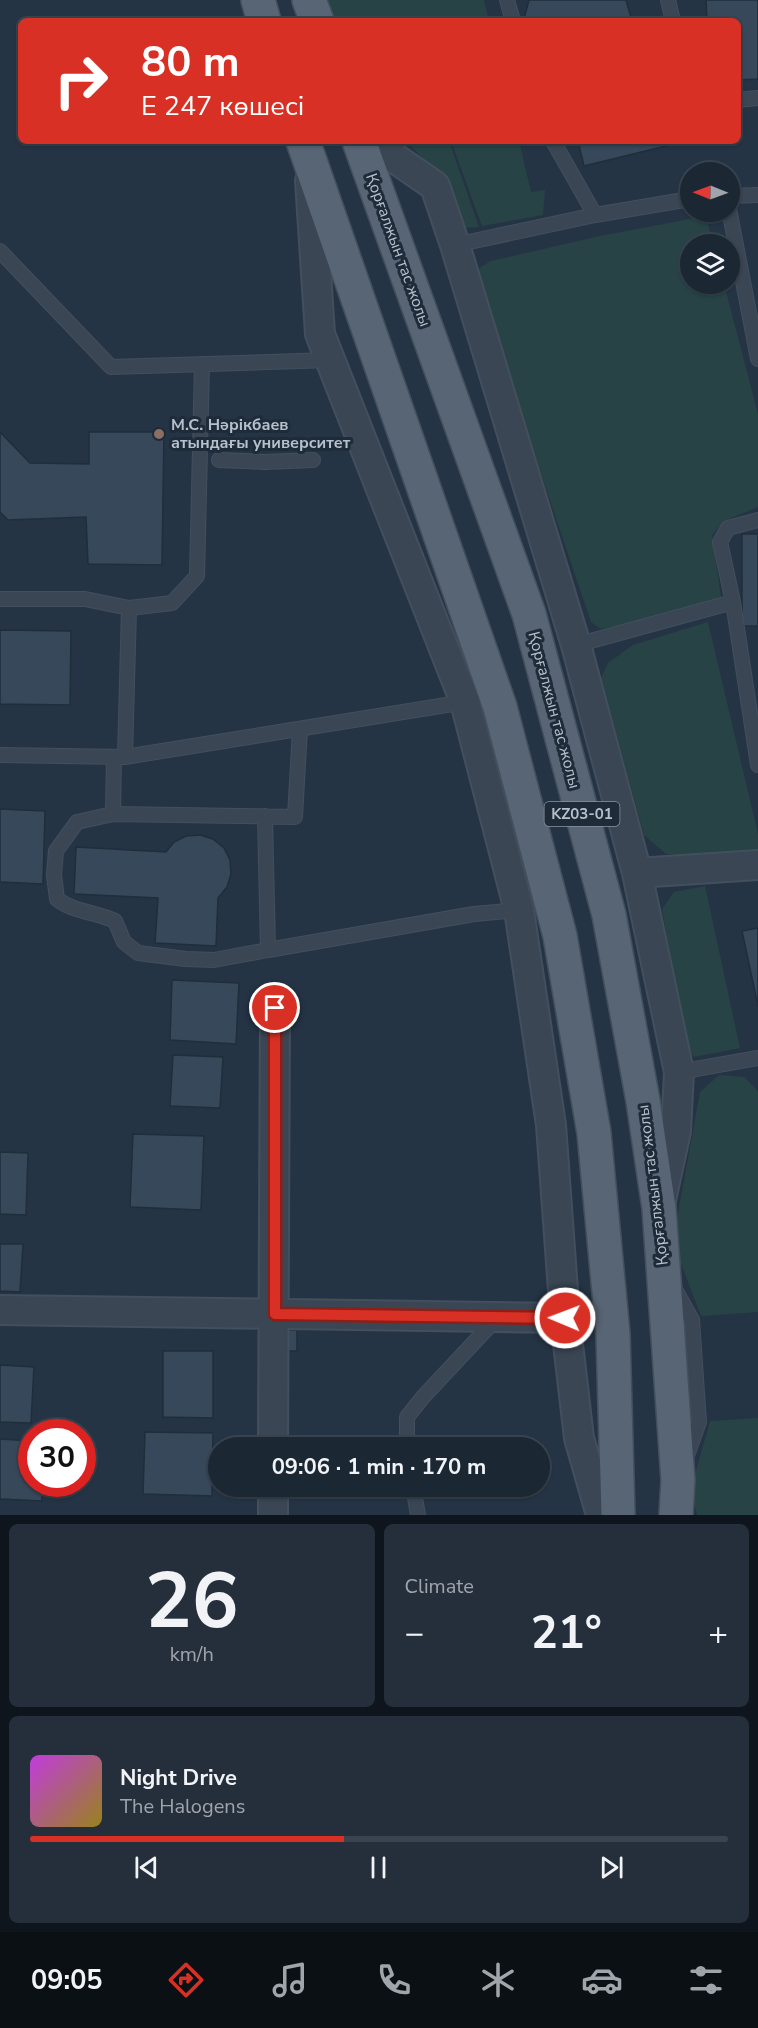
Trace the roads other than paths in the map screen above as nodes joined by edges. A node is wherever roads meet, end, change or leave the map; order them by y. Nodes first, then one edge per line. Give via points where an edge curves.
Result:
1 (258, 0) edge
2 (309, 0) edge
3 (507, 0) edge
4 (668, 0) edge
5 (263, 18) edge
6 (316, 18) edge
7 (512, 18) edge
8 (672, 18) edge
9 (758, 98) edge
10 (741, 99) edge
11 (360, 144) edge
12 (374, 144) edge
13 (555, 144) edge
14 (306, 150) edge
15 (740, 195) edge
16 (758, 195) edge
17 (680, 201) edge
18 (595, 216) junction
19 (732, 222) edge
20 (455, 245) junction
21 (0, 251) edge
22 (758, 359) edge
23 (331, 360) junction
24 (202, 364) junction
25 (219, 460) dead end
26 (313, 460) dead end
27 (758, 520) edge
28 (0, 599) edge
29 (733, 602) junction
30 (129, 608) junction
31 (576, 645) junction
32 (465, 702) junction
33 (300, 729) junction
34 (0, 755) edge
35 (119, 757) junction
36 (758, 765) edge
37 (113, 814) junction
38 (265, 816) junction
39 (758, 865) edge
40 (638, 873) junction
41 (519, 910) junction
42 (268, 950) junction
43 (275, 1008) dead end
44 (758, 1058) edge
45 (679, 1072) junction
46 (659, 1208) junction
47 (0, 1310) edge
48 (275, 1314) junction
49 (498, 1317) junction
50 (565, 1318) junction
51 (273, 1437) edge
52 (407, 1437) edge
53 (678, 1480) junction
54 (273, 1497) edge
55 (415, 1497) edge
56 (273, 1515) edge
57 (418, 1515) edge
58 (601, 1515) edge
59 (618, 1515) edge
60 (676, 1515) edge
61 (682, 1515) edge

1 - 5 main road
2 - 6 main road
3 - 7 lane
4 - 8 lane
9 - 10 lane
11 - 46 main road, Қорғалжын тас жолы / KZ03-01 via 529,614 609,915
12 - 20 street via 435,186
13 - 18 lane
14 - 23 street via 320,334
14 - 59 main road, KZ03-01 via 500,707 560,936 594,1133 613,1334
15 - 16 lane
17 - 18 lane
18 - 20 lane
19 - 22 lane
20 - 31 street
21 - 24 lane via 111,367
23 - 24 lane
23 - 32 street
24 - 30 lane via 198,576 172,603
25 - 26 lane
27 - 29 lane via 728,528 720,542
28 - 30 lane via 85,599
29 - 31 lane
29 - 36 lane
30 - 35 lane
31 - 40 street
32 - 33 lane
32 - 41 street
33 - 35 lane
33 - 38 lane via 295,817
34 - 35 lane
35 - 37 lane
37 - 38 lane
37 - 42 lane via 77,822 56,851 57,899 66,906 116,921 124,942 138,953 214,960
38 - 42 lane
39 - 40 street
40 - 45 street
41 - 42 lane via 474,914
41 - 50 street via 551,1125
43 - 48 street
44 - 45 lane
45 - 46 street via 676,1131
46 - 53 main road, Қорғалжын тас жолы / KZ03-01
47 - 48 street
48 - 49 street
48 - 51 street
49 - 50 street
49 - 52 lane via 407,1417
50 - 58 street via 579,1438
53 - 60 main road, Қорғалжын тас жолы / KZ03-01
53 - 61 lane
54 - 56 street
55 - 57 lane

